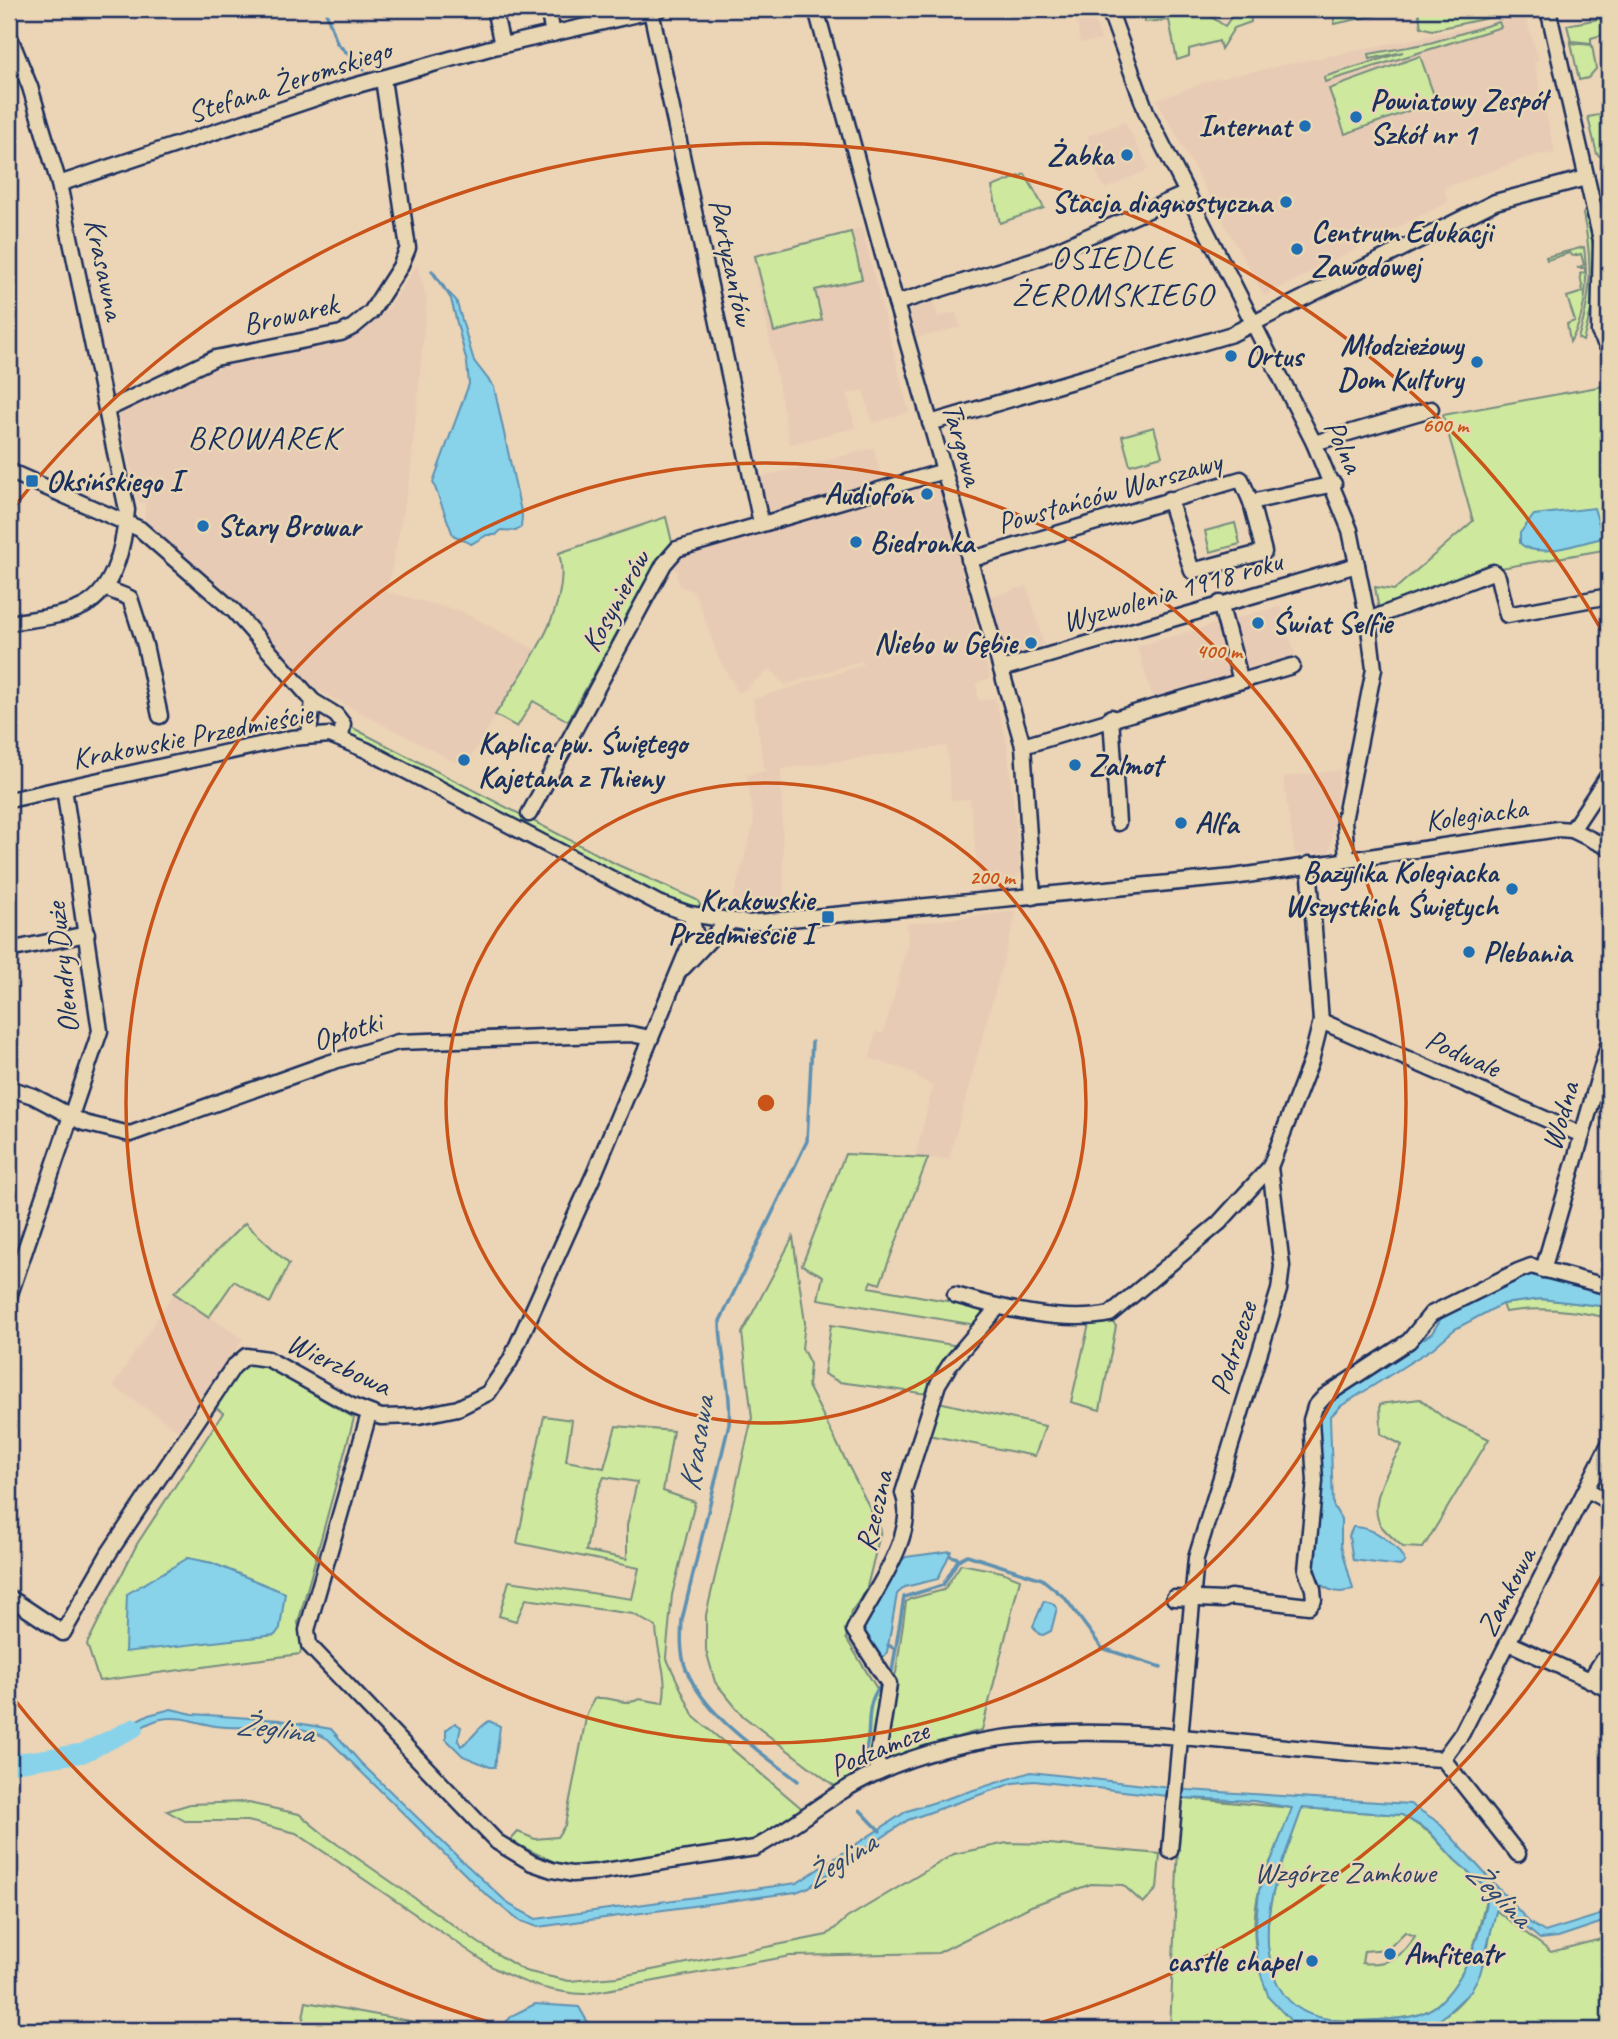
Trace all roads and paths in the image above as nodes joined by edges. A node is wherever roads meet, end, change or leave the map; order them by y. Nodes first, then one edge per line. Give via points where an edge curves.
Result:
1 (494, 9) edge
2 (548, 9) edge
3 (816, 9) edge
4 (828, 9) edge
5 (1109, 9) edge
6 (1548, 9) edge
7 (656, 10) edge
8 (822, 32) junction
9 (553, 34) junction
10 (9, 35) edge
11 (502, 45) junction
12 (383, 79) junction
13 (1586, 178) junction
14 (60, 184) junction
15 (1185, 194) junction
16 (896, 303) junction
17 (1253, 325) junction
18 (1609, 350) edge
19 (108, 409) junction
20 (1431, 409) dead end
21 (930, 423) junction
22 (1314, 443) junction
23 (9, 471) edge
24 (944, 471) junction
25 (1334, 484) junction
26 (1169, 499) junction
27 (1251, 502) junction
28 (126, 520) junction
29 (761, 523) junction
30 (969, 560) junction
31 (1357, 565) junction
32 (105, 589) junction
33 (1609, 596) edge
34 (1220, 603) junction
35 (1368, 620) junction
36 (9, 623) edge
37 (1292, 666) dead end
38 (1002, 669) junction
39 (1241, 681) junction
40 (313, 701) junction
41 (160, 716) dead end
42 (1111, 717) junction
43 (342, 731) junction
44 (309, 734) junction
45 (1023, 746) junction
46 (1609, 774) edge
47 (64, 788) junction
48 (9, 800) edge
49 (529, 814) dead end
50 (1118, 823) dead end
51 (1572, 830) junction
52 (1609, 848) edge
53 (1347, 858) junction
54 (1309, 864) junction
55 (1033, 897) junction
56 (690, 914) junction
57 (731, 922) junction
58 (87, 934) junction
59 (9, 950) edge
60 (677, 974) junction
61 (1321, 1021) junction
62 (650, 1038) junction
63 (1609, 1042) edge
64 (9, 1088) edge
65 (72, 1116) junction
66 (1582, 1135) junction
67 (1270, 1167) junction
68 (1543, 1270) junction
69 (1609, 1287) edge
70 (955, 1295) dead end
71 (9, 1297) edge
72 (998, 1307) junction
73 (369, 1414) junction
74 (1609, 1444) edge
75 (1587, 1490) junction
76 (1609, 1502) edge
77 (9, 1597) edge
78 (1174, 1598) dead end
79 (1190, 1599) junction
80 (1509, 1643) junction
81 (1607, 1659) edge
82 (1590, 1680) junction
83 (1609, 1690) edge
84 (1179, 1737) junction
85 (1443, 1759) junction
86 (878, 1772) junction
87 (1170, 1851) dead end
88 (1518, 1854) dead end

1 - 11 street
2 - 9 street
3 - 8 street, Targowa
4 - 8 street
5 - 15 street, Polna via 1133,82
6 - 13 street
7 - 9 street, Stefana Żeromskiego
7 - 29 street, Partyzantów
8 - 16 street, Targowa
9 - 11 street, Stefana Żeromskiego
10 - 14 street, Krasawna
11 - 12 street, Stefana Żeromskiego
12 - 14 street, Stefana Żeromskiego
12 - 19 street, Browarek via 408,248 365,320 341,333 215,358
13 - 17 street via 1495,202
13 - 18 street via 1603,261 1600,332
14 - 19 street, Krasawna
15 - 16 street via 1036,259
15 - 17 street, Polna
16 - 21 street, Targowa
17 - 21 street
17 - 22 street, Polna
19 - 28 street, Krasawna
20 - 22 street
21 - 24 street, Targowa
22 - 25 street, Polna
23 - 28 street
24 - 29 street, Kosynierów
24 - 30 street, Targowa
25 - 27 street, Powstańców Warszawy
25 - 31 street, Polna
26 - 27 street, Powstańców Warszawy via 1241,479
26 - 27 street via 1192,571 1264,552
26 - 30 street, Powstańców Warszawy
28 - 32 street, Krasawna via 121,549
28 - 40 street via 160,544 234,611
29 - 49 street, Kosynierów via 685,544 670,555
30 - 38 street, Targowa
31 - 34 street, Wyzwolenia 1918 roku
31 - 35 street, Polna
32 - 36 street via 82,607
32 - 41 street via 130,598
33 - 35 street via 1507,615 1493,572
34 - 38 street, Wyzwolenia 1918 roku
34 - 39 street
35 - 53 street, Polna via 1374,669 1344,821
37 - 39 street
38 - 45 street, Targowa
39 - 42 street
40 - 43 street via 336,715
40 - 44 street
42 - 45 street
42 - 50 street
43 - 44 street, Krakowskie Przedmieście
43 - 56 street, Krakowskie Przedmieście via 617,884
44 - 47 street, Krakowskie Przedmieście
45 - 55 street, Targowa
46 - 51 street
47 - 48 street, Krakowskie Przedmieście
47 - 58 street, Olendry Duże
51 - 52 street, Kolegiacka
51 - 53 street, Kolegiacka via 1558,828
53 - 54 street, Krakowskie Przedmieście
54 - 55 street, Krakowskie Przedmieście via 1233,877
54 - 61 street, Podrzecze
55 - 57 street, Krakowskie Przedmieście via 779,923
56 - 57 street, Krakowskie Przedmieście
56 - 60 street, Wierzbowa via 695,932
57 - 60 street, Wierzbowa
58 - 59 street
58 - 65 street, Olendry Duże via 100,1031
60 - 62 street, Wierzbowa
61 - 66 street, Podwale
61 - 67 street, Podrzecze via 1302,1087
62 - 65 street, Opłotki via 631,1034 398,1042 135,1134
62 - 73 street, Wierzbowa via 501,1379 476,1402 458,1408 395,1418
63 - 66 street, Wodna
64 - 65 street, Opłotki
65 - 71 street, Olendry Duże
66 - 68 street, Wodna
67 - 72 street via 1238,1205 1110,1314
67 - 79 street, Podrzecze via 1282,1266 1279,1290 1203,1528
68 - 69 street
68 - 79 street via 1531,1266 1518,1271 1431,1314 1409,1341 1315,1407 1311,1433 1315,1481 1306,1570 1314,1600 1309,1606 1230,1597
70 - 72 street
72 - 86 street, Rzeczna via 951,1363 932,1398 903,1493 908,1505 897,1553 854,1630 889,1684
73 - 77 street, Wierzbowa via 268,1359 246,1356 233,1367 109,1553 63,1633
73 - 86 street, Podzamcze via 307,1630 309,1644 485,1832 532,1863 572,1874 755,1848 827,1798
74 - 75 street, Zamkowa
75 - 76 street
75 - 80 street, Zamkowa
78 - 79 street
79 - 84 street, Podrzecze
80 - 82 street
80 - 85 street, Zamkowa via 1462,1733
81 - 82 street
82 - 83 street
84 - 85 street, Podzamcze
84 - 86 street, Podzamcze via 1048,1732 985,1738
84 - 87 street, Podrzecze
85 - 88 street

